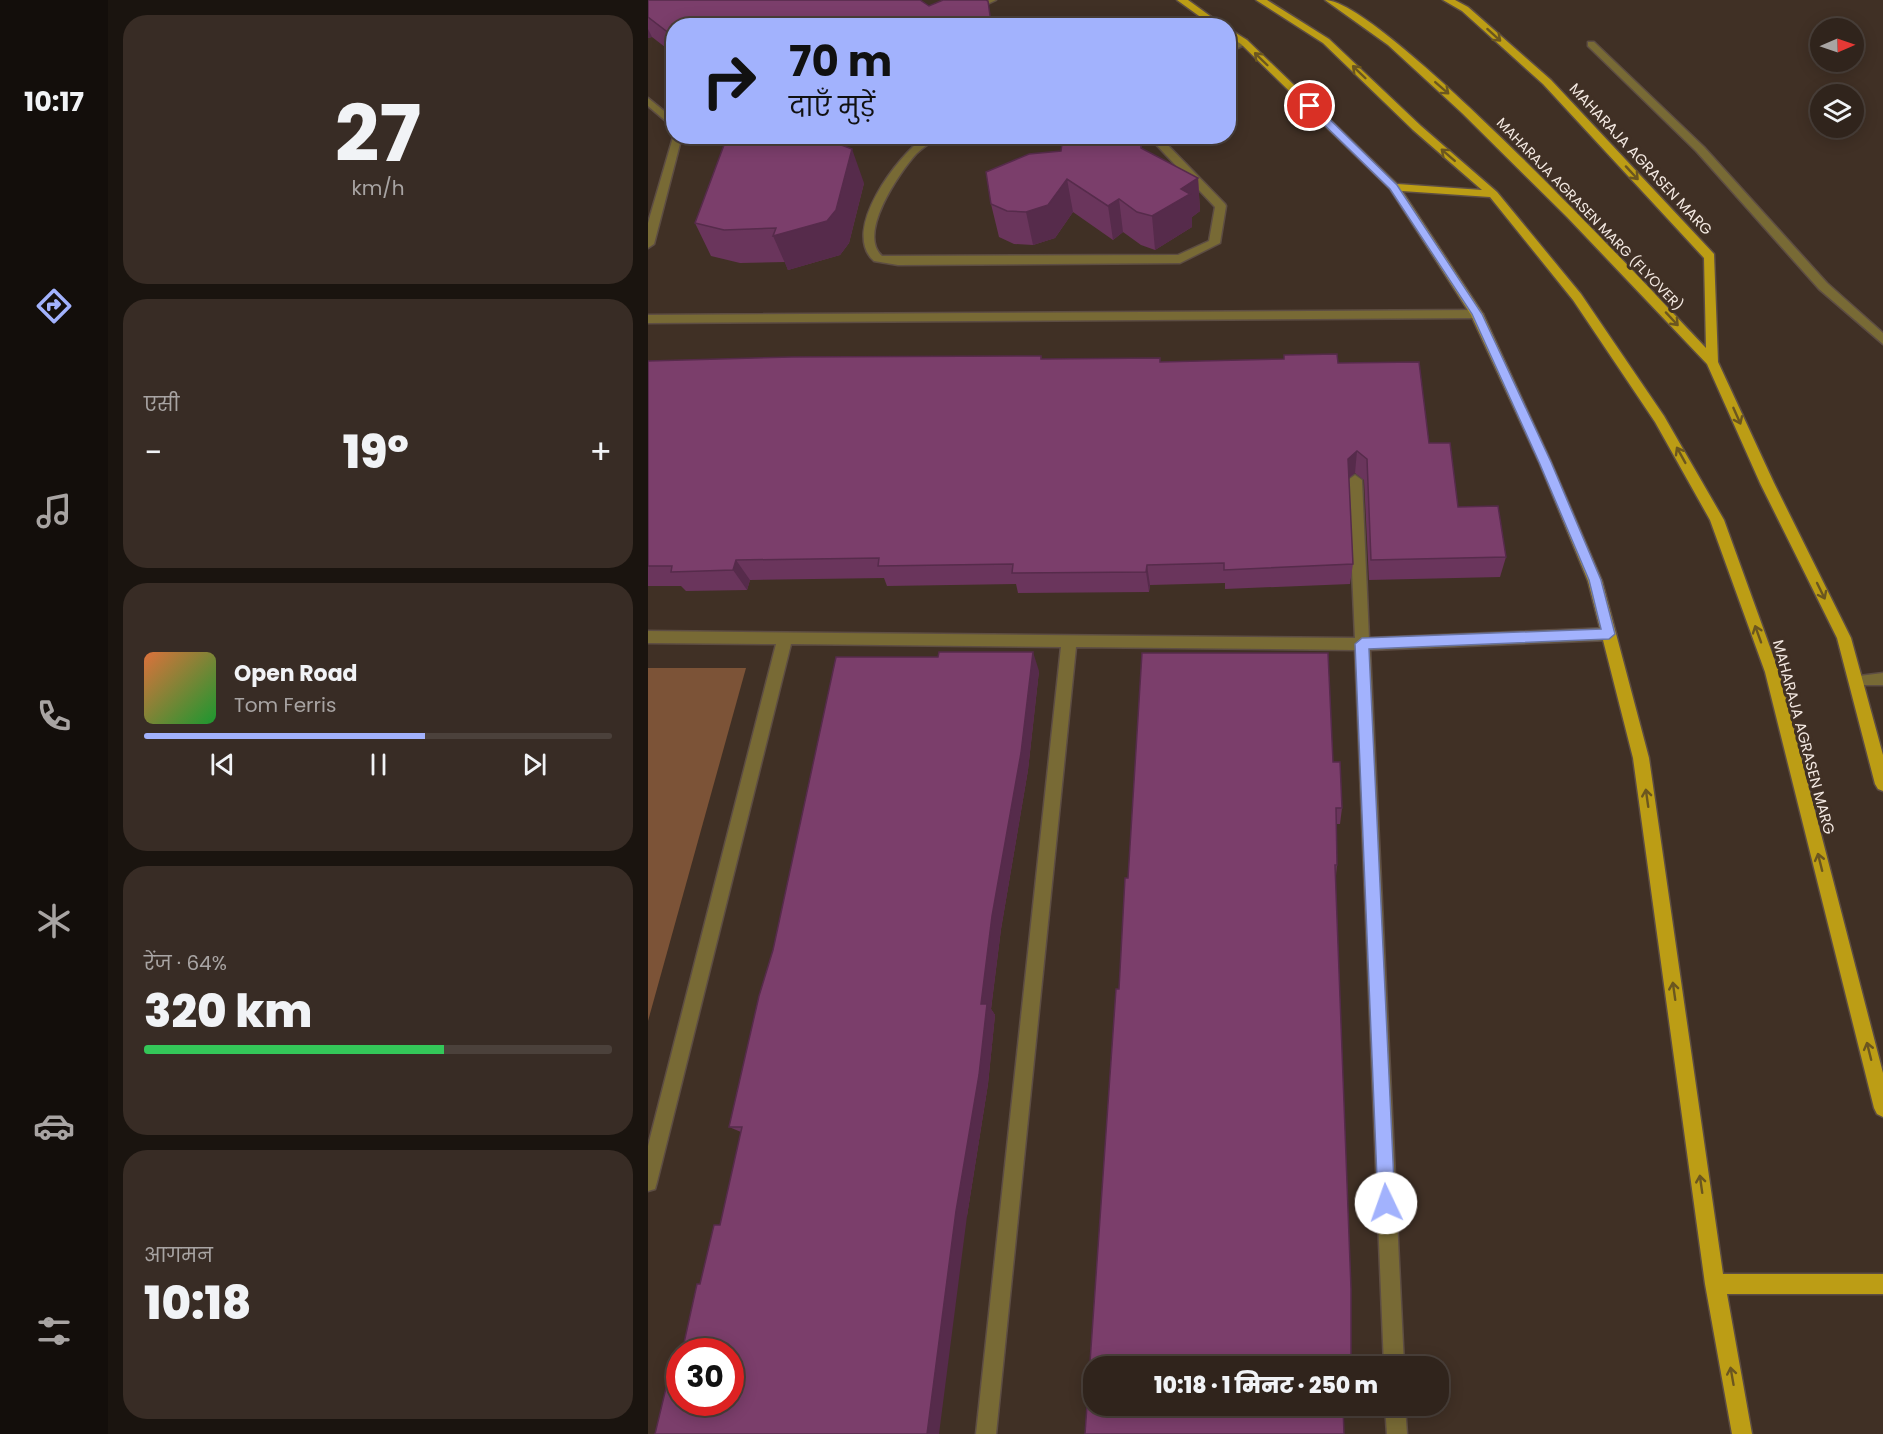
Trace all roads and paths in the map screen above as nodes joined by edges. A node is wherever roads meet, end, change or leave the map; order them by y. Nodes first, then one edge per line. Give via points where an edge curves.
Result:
1 (954, 0) edge
2 (991, 0) edge
3 (1182, 0) edge
4 (1261, 0) edge
5 (1330, 0) edge
6 (1448, 0) edge
7 (969, 10) junction
8 (950, 18) edge
9 (1209, 18) edge
10 (1236, 36) edge
11 (1244, 42) junction
12 (1591, 44) dead end
13 (1236, 46) edge
14 (648, 100) edge
15 (666, 117) edge
16 (675, 144) edge
17 (921, 144) edge
18 (1161, 144) edge
19 (1394, 187) junction
20 (1492, 194) junction
21 (648, 244) edge
22 (1477, 314) junction
23 (648, 319) edge
24 (1883, 339) edge
25 (1713, 362) junction
26 (1355, 480) dead end
27 (1609, 634) junction
28 (648, 637) edge
29 (785, 639) junction
30 (1069, 641) junction
31 (1362, 644) junction
32 (1883, 679) edge
33 (1856, 681) junction
34 (1883, 784) edge
35 (1883, 1108) edge
36 (648, 1182) edge
37 (1715, 1284) junction
38 (1883, 1284) edge
39 (1394, 1356) edge
40 (1395, 1416) edge
41 (986, 1434) edge
42 (1396, 1434) edge
43 (1742, 1434) edge

1 - 7 street
2 - 7 street
3 - 9 main road
20 -> 4 main road via 1326,41
5 -> 25 main road, MAHARAJA AGRASEN MARG (FLYOVER) via 1360,18 1469,113 1554,194
6 -> 25 main road, MAHARAJA AGRASEN MARG via 1465,9 1547,82 1710,256
7 - 8 street
10 - 11 main road
11 - 13 street
19 -> 11 main road
12 - 24 street via 1700,149 1823,286
14 - 15 street
16 - 21 street
17 - 18 street via 879,201 866,232 869,249 877,258 1180,259 1214,243 1221,206
19 - 20 main road
19 - 22 main road
35 -> 20 main road, MAHARAJA AGRASEN MARG via 1772,672 1717,520 1660,419 1577,297
22 - 23 street
22 - 27 main road via 1595,580
25 -> 33 main road, MAHARAJA AGRASEN MARG via 1767,483 1844,638
26 - 31 street
27 - 31 street
37 -> 27 main road via 1641,758
28 - 29 street
29 - 30 street
29 - 36 street
30 - 31 street
30 - 41 street
31 - 39 street
32 - 33 street
33 - 34 main road, MAHARAJA AGRASEN MARG
37 - 38 main road
43 -> 37 main road
40 - 42 street

